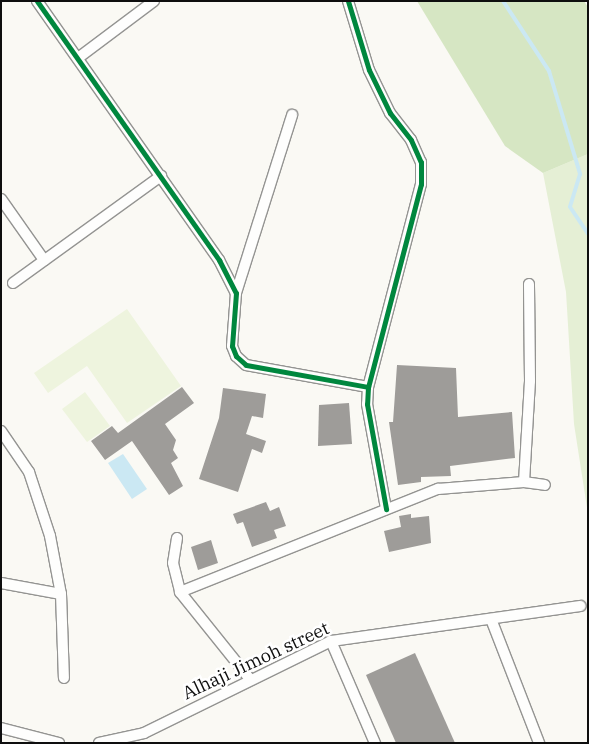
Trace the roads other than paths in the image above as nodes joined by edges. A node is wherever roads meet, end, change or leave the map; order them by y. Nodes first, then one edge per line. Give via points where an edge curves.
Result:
1 (37, 1) edge
2 (154, 1) edge
3 (348, 1) edge
4 (78, 58) junction
5 (292, 115) dead end
6 (161, 176) junction
7 (1, 199) edge
8 (44, 260) junction
9 (13, 283) dead end
10 (529, 284) dead end
11 (236, 293) junction
12 (368, 387) junction
13 (1, 431) edge
14 (524, 482) junction
15 (545, 485) dead end
16 (386, 509) junction
17 (177, 538) dead end
18 (1, 582) edge
19 (180, 592) junction
20 (61, 594) junction
21 (581, 606) dead end
22 (491, 619) junction
23 (331, 641) junction
24 (64, 678) dead end
25 (250, 679) junction
26 (1, 728) edge
27 (59, 743) edge
28 (99, 743) edge
29 (375, 743) edge
30 (538, 743) edge

1 - 4 street
2 - 4 street
3 - 12 street via 369,70 390,113 412,140 421,162 421,184
4 - 6 street
5 - 11 street
6 - 8 street
6 - 11 street via 219,260
7 - 8 street
8 - 9 street
10 - 14 street via 530,381
11 - 12 street via 232,346 236,356 246,365
12 - 16 street via 367,404
13 - 20 street via 20,456 39,498
14 - 15 street
14 - 16 street via 438,489
16 - 19 street
17 - 19 street via 173,563
18 - 20 street
19 - 25 street
20 - 24 street
21 - 22 street, Alhaji Jimoh street
22 - 23 street, Alhaji Jimoh street
22 - 30 street
23 - 25 street, Alhaji Jimoh street
23 - 29 street
25 - 28 street, Alhaji Jimoh street via 144,733
26 - 27 street

